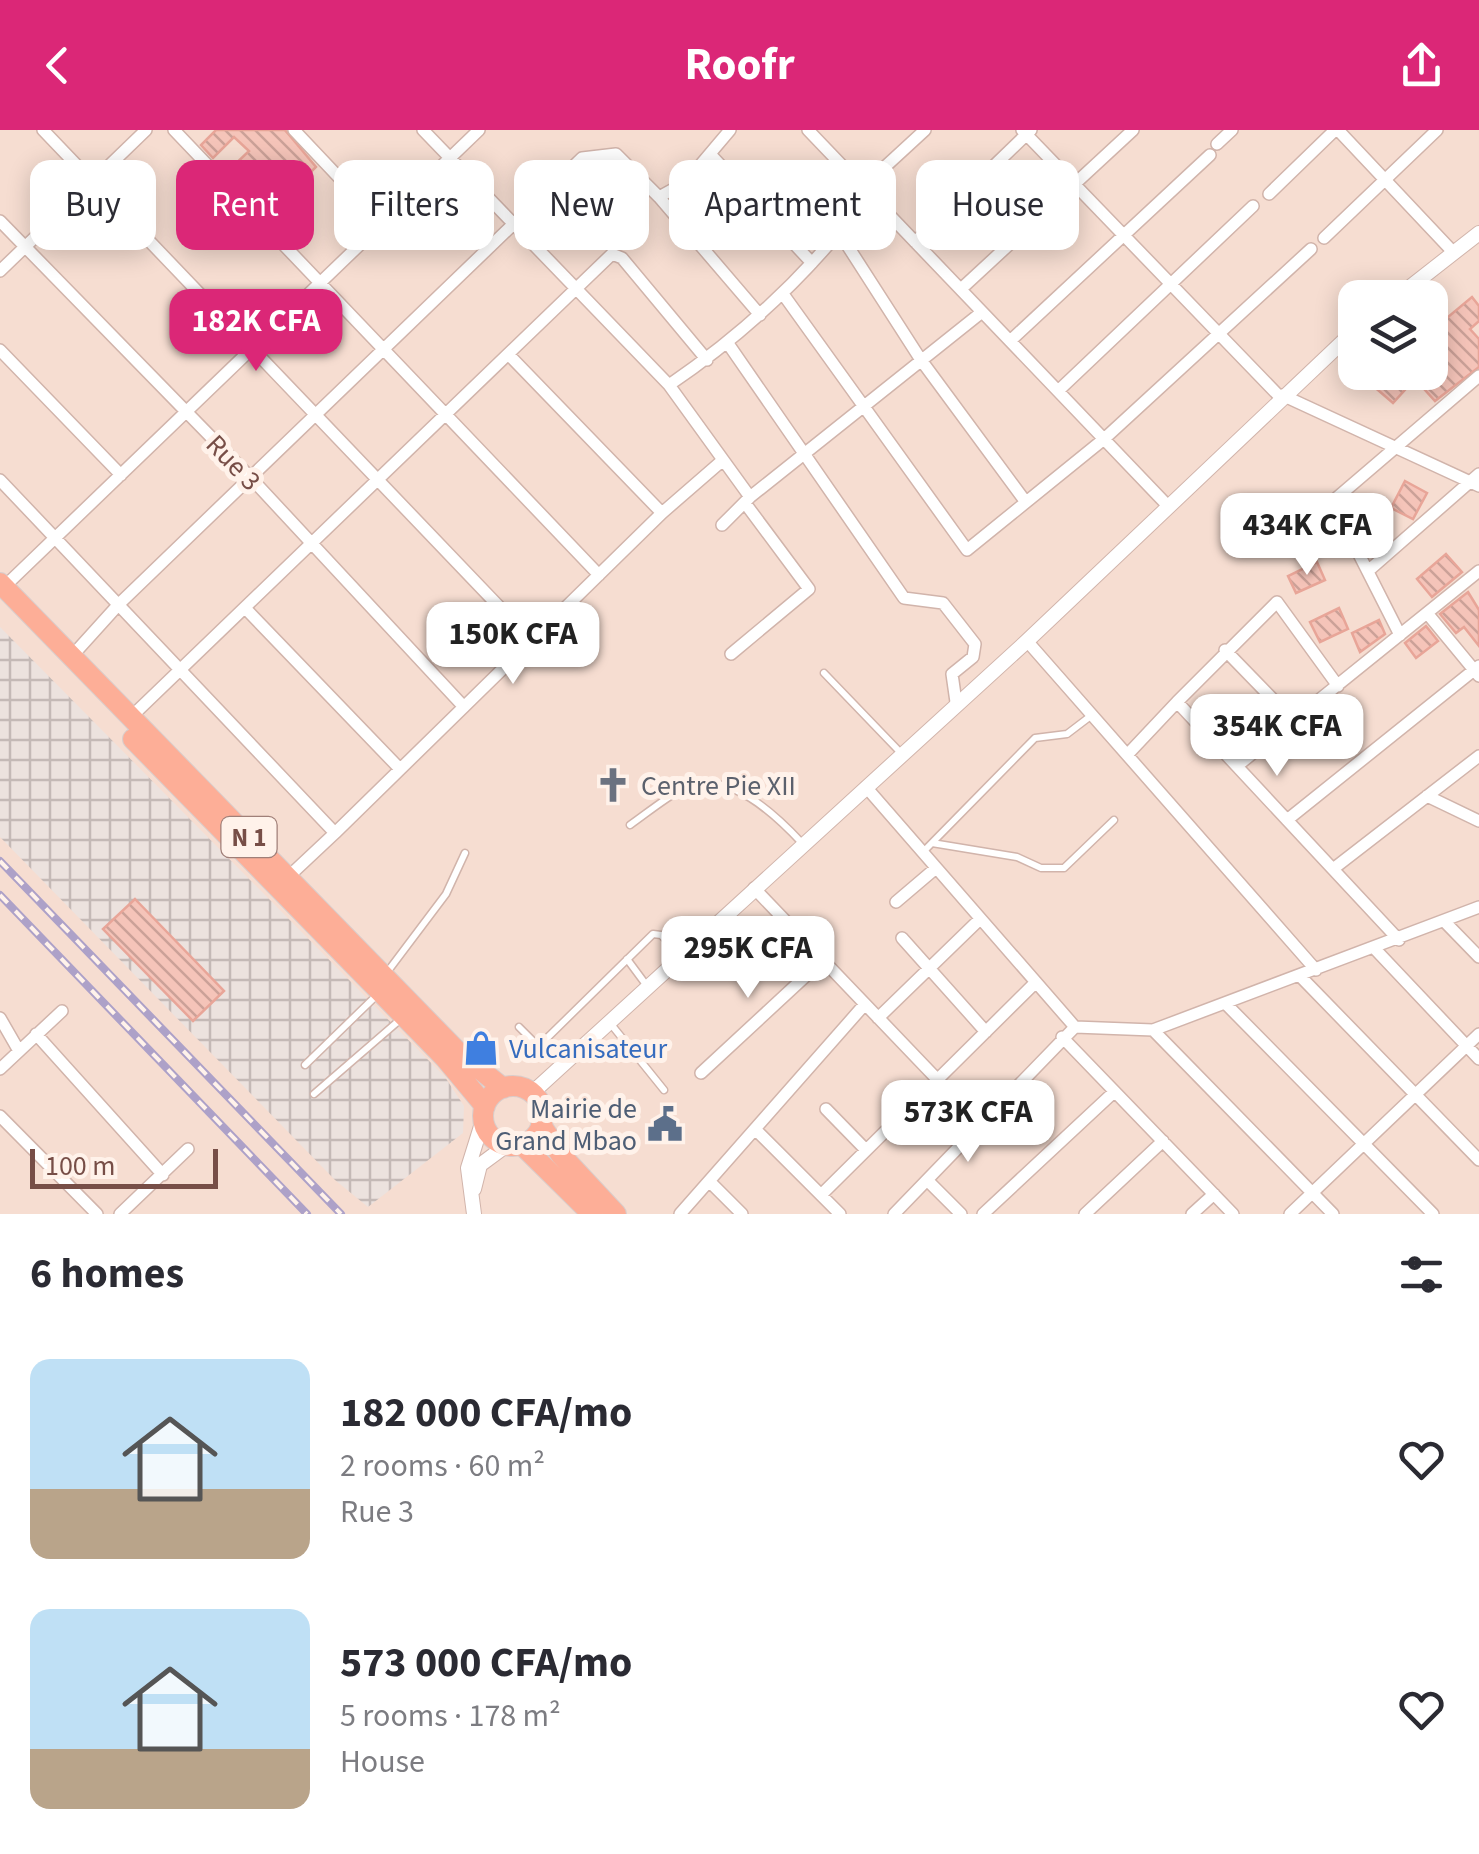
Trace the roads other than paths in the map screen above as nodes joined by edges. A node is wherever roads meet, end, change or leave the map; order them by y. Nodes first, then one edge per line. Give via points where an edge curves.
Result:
1 (43, 130) edge
2 (146, 130) edge
3 (174, 130) edge
4 (294, 130) edge
5 (422, 130) edge
6 (479, 130) edge
7 (925, 130) edge
8 (1133, 130) edge
9 (1232, 130) edge
10 (1336, 130) edge
11 (1436, 130) edge
12 (1026, 131) edge
13 (815, 132) edge
14 (722, 133) edge
15 (710, 154) junction
16 (450, 158) junction
17 (72, 160) edge
18 (115, 160) edge
19 (580, 160) edge
20 (622, 160) edge
21 (840, 160) edge
22 (896, 160) edge
23 (997, 160) edge
24 (1052, 160) edge
25 (334, 172) edge
26 (1079, 179) edge
27 (1385, 180) junction
28 (649, 187) edge
29 (1079, 189) edge
30 (1269, 194) dead end
31 (659, 197) junction
32 (1253, 206) dead end
33 (0, 221) edge
34 (896, 221) edge
35 (514, 225) joint
36 (1479, 234) edge
37 (1124, 236) junction
38 (1324, 238) dead end
39 (30, 242) edge
40 (916, 242) edge
41 (156, 246) edge
42 (25, 247) junction
43 (1310, 249) dead end
44 (354, 250) edge
45 (538, 250) edge
46 (825, 250) edge
47 (850, 250) edge
48 (924, 250) edge
49 (1003, 250) edge
50 (1454, 253) junction
51 (812, 263) junction
52 (0, 271) edge
53 (1419, 280) edge
54 (1168, 282) junction
55 (318, 285) junction
56 (961, 289) junction
57 (576, 290) junction
58 (783, 294) junction
59 (982, 312) junction
60 (760, 316) junction
61 (1218, 334) junction
62 (1010, 341) junction
63 (730, 344) junction
64 (1338, 345) edge
65 (254, 348) junction
66 (0, 350) edge
67 (382, 352) junction
68 (509, 355) junction
69 (707, 360) junction
70 (921, 360) junction
71 (1479, 376) edge
72 (669, 385) junction
73 (1058, 391) junction
74 (1281, 396) junction
75 (862, 408) junction
76 (186, 412) junction
77 (316, 412) junction
78 (446, 417) junction
79 (1104, 439) junction
80 (1396, 447) junction
81 (804, 454) junction
82 (723, 460) junction
83 (121, 475) junction
84 (250, 477) junction
85 (0, 480) edge
86 (1476, 481) edge
87 (379, 482) junction
88 (748, 500) junction
89 (1025, 501) junction
90 (1332, 501) junction
91 (1168, 506) junction
92 (662, 513) junction
93 (722, 526) dead end
94 (55, 538) junction
95 (1284, 543) dead end
96 (311, 547) junction
97 (1368, 571) junction
98 (1479, 571) edge
99 (599, 576) junction
100 (1, 590) edge
101 (119, 604) junction
102 (246, 609) junction
103 (1428, 612) junction
104 (1400, 635) junction
105 (532, 641) junction
106 (1027, 641) junction
107 (1225, 650) junction
108 (731, 654) dead end
109 (72, 656) junction
110 (1477, 671) edge
111 (183, 672) junction
112 (824, 673) dead end
113 (1338, 686) junction
114 (956, 702) junction
115 (1177, 702) junction
116 (464, 707) junction
117 (1093, 714) junction
118 (131, 717) junction
119 (1294, 721) junction
120 (901, 754) junction
121 (1128, 754) junction
122 (1479, 756) edge
123 (1238, 766) junction
124 (400, 769) junction
125 (866, 787) junction
126 (1428, 796) junction
127 (1114, 820) dead end
128 (1287, 820) junction
129 (1479, 821) edge
130 (630, 825) dead end
131 (336, 833) junction
132 (803, 844) junction
133 (927, 848) junction
134 (466, 853) dead end
135 (936, 868) junction
136 (1333, 869) junction
137 (287, 878) junction
138 (754, 888) junction
139 (896, 902) dead end
140 (1479, 907) edge
141 (980, 919) junction
142 (1445, 922) junction
143 (902, 938) dead end
144 (1399, 940) junction
145 (1375, 949) junction
146 (682, 955) junction
147 (1479, 958) edge
148 (627, 959) junction
149 (823, 960) junction
150 (929, 968) junction
151 (1316, 970) junction
152 (1300, 976) junction
153 (1036, 982) junction
154 (382, 985) junction
155 (648, 986) junction
156 (1225, 1003) junction
157 (866, 1004) junction
158 (62, 1011) dead end
159 (402, 1017) junction
160 (0, 1018) edge
161 (878, 1018) junction
162 (610, 1022) junction
163 (1075, 1026) junction
164 (519, 1027) dead end
165 (1153, 1030) junction
166 (986, 1032) junction
167 (36, 1034) junction
168 (1479, 1034) edge
169 (1062, 1037) junction
170 (1467, 1046) junction
171 (19, 1051) junction
172 (1479, 1058) edge
173 (304, 1065) dead end
174 (0, 1069) edge
175 (700, 1073) dead end
176 (938, 1080) junction
177 (502, 1088) junction
178 (664, 1090) dead end
179 (532, 1092) junction
180 (1114, 1092) junction
181 (314, 1094) dead end
182 (1415, 1095) junction
183 (826, 1109) dead end
184 (484, 1113) junction
185 (0, 1116) edge
186 (978, 1122) junction
187 (541, 1125) junction
188 (755, 1129) junction
189 (1163, 1141) junction
190 (514, 1144) junction
191 (1364, 1144) junction
192 (188, 1150) dead end
193 (866, 1150) junction
194 (1479, 1160) edge
195 (163, 1175) junction
196 (708, 1180) junction
197 (926, 1180) junction
198 (1312, 1192) junction
199 (1214, 1194) junction
200 (821, 1195) junction
201 (473, 1207) edge
202 (96, 1214) edge
203 (120, 1214) edge
204 (592, 1214) edge
205 (616, 1214) edge
206 (680, 1214) edge
207 (742, 1214) edge
208 (840, 1214) edge
209 (894, 1214) edge
210 (961, 1214) edge
211 (983, 1214) edge
212 (1085, 1214) edge
213 (1192, 1214) edge
214 (1233, 1214) edge
215 (1290, 1214) edge
216 (1333, 1214) edge
217 (1432, 1214) edge

1 - 17 street
2 - 18 street
3 - 55 street
4 - 25 street
5 - 16 street
6 - 16 street
7 - 22 street
8 - 26 street
9 - 37 street
10 - 27 street
10 - 30 street
11 - 27 street
12 - 23 street
12 - 24 street
13 - 21 street
14 - 15 street
15 - 31 street via 686,182
15 - 51 street
16 - 35 street
19 - 20 street via 597,154
27 - 38 street
27 - 50 street
28 - 31 street
29 - 37 street
31 - 60 street
32 - 54 street
33 - 42 street, Rue 3
34 - 40 street
35 - 67 street
36 - 50 street
37 - 54 street
37 - 62 street
39 - 42 street
41 - 65 street
42 - 52 street
42 - 76 street, Rue 3
43 - 61 street
44 - 55 street
45 - 57 street
46 - 51 street
47 - 70 street
48 - 56 street
49 - 56 street
50 - 53 street
51 - 58 street
54 - 61 street
54 - 73 street
55 - 65 street
55 - 67 street
56 - 59 street
57 - 68 street
57 - 69 street via 618,254
57 - 72 street
58 - 60 street
58 - 75 street
59 - 62 street
59 - 70 street
60 - 63 street
61 - 74 street
61 - 79 street
62 - 73 street
63 - 69 street
63 - 81 street
64 - 74 street
65 - 76 street
65 - 77 street
66 - 83 street
67 - 77 street
67 - 78 street
68 - 78 street
68 - 92 street
69 - 72 street
70 - 75 street
70 - 89 street
71 - 80 street
72 - 82 street
73 - 79 street
74 - 80 street
74 - 91 street
75 - 81 street
75 - 89 street via 967,550
76 - 83 street
76 - 84 street, Rue 3
77 - 84 street
77 - 87 street
78 - 87 street
78 - 99 street
79 - 89 street
79 - 91 street
80 - 86 street
80 - 90 street
81 - 88 street
81 - 114 street via 904,598 943,603 975,644 973,657 952,674
82 - 88 street
82 - 92 street
83 - 94 street
84 - 96 street, Rue 3
84 - 101 street
85 - 94 street
86 - 97 street
87 - 96 street
87 - 105 street
88 - 93 street
88 - 108 street via 809,589
90 - 95 street
90 - 97 street
91 - 106 street
92 - 99 street
94 - 100 street
94 - 101 street
96 - 102 street
96 - 116 street, Rue 3
97 - 104 street
98 - 103 street
99 - 105 street
100 - 109 highway, N 1
100 - 154 highway, N 1
101 - 109 street
101 - 111 street
102 - 111 street
102 - 124 street
103 - 104 street
103 - 110 street
104 - 113 street
105 - 116 street
106 - 114 street
106 - 117 street
107 - 113 street via 1277,602
107 - 115 street
107 - 119 street
109 - 118 highway, N 1
110 - 128 street
111 - 118 street
111 - 131 street
112 - 120 lane
113 - 119 street
114 - 120 street
115 - 121 street
115 - 123 street
116 - 124 street
117 - 121 street
117 - 133 lane via 1067,734 1036,738
118 - 137 highway, N 1
119 - 123 street
120 - 125 street
121 - 151 street
122 - 126 street
123 - 128 street
124 - 131 street
125 - 132 street
125 - 133 street
126 - 129 street
126 - 136 street
127 - 133 lane via 1054,870 1017,857
128 - 136 street
130 - 132 lane via 685,786 709,784 732,788 774,812
131 - 137 street
132 - 138 street
133 - 135 street
134 - 154 lane via 446,894
135 - 139 street
135 - 141 street
136 - 144 street
137 - 154 highway, N 1
138 - 146 street
138 - 149 street
140 - 142 street
141 - 150 street
141 - 153 street
142 - 144 street
142 - 147 street
143 - 150 street
144 - 145 street
145 - 151 street
145 - 170 street
146 - 148 lane via 656,934
146 - 155 street
148 - 155 lane
148 - 164 lane via 544,1041 534,1042
149 - 157 street
149 - 175 street
150 - 161 street
150 - 166 street
151 - 152 street
152 - 156 street
152 - 182 street
153 - 163 street
153 - 166 street
154 - 159 highway, N 1
154 - 173 lane
154 - 177 highway, N 1
155 - 162 street
156 - 165 street
156 - 191 street
157 - 161 street
157 - 188 street
158 - 167 street
159 - 181 lane
159 - 184 highway, N 1 via 446,1058
160 - 171 street
161 - 176 street
162 - 178 lane
162 - 179 street
163 - 165 street
163 - 169 street
165 - 198 street
166 - 176 street
167 - 171 street
167 - 195 street
168 - 170 street
169 - 180 street
169 - 186 street
170 - 172 street
170 - 182 street
171 - 174 street
176 - 186 street
176 - 193 street
177 - 179 highway
177 - 184 highway
179 - 187 highway via 541,1104
180 - 189 street
180 - 211 street
182 - 191 street
182 - 194 street
183 - 193 street
184 - 190 highway, N 1 via 491,1136
184 - 201 street via 468,1168
185 - 202 street
186 - 197 street
187 - 190 highway via 534,1138
187 - 205 highway
188 - 196 street
188 - 200 street
189 - 199 street
189 - 212 street
190 - 201 street via 480,1165
190 - 204 highway, N 1
191 - 198 street
191 - 217 street
192 - 195 street
193 - 200 street
195 - 203 street
196 - 206 street
196 - 207 street
197 - 209 street
197 - 210 street
198 - 215 street
198 - 216 street
199 - 213 street
199 - 214 street
200 - 208 street

